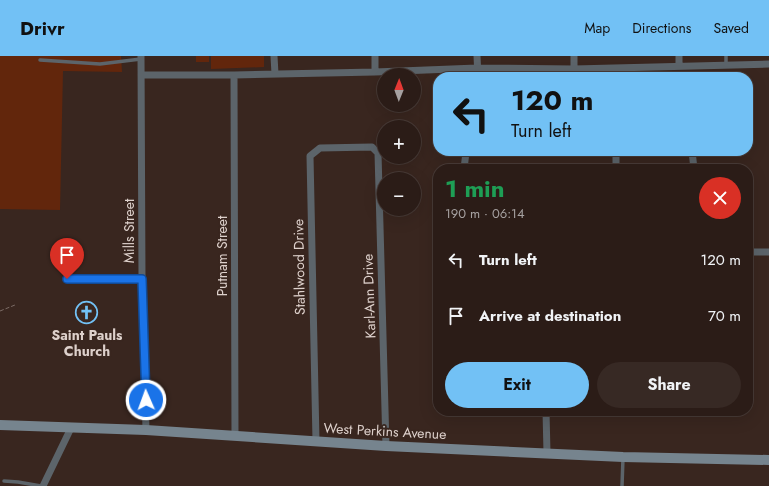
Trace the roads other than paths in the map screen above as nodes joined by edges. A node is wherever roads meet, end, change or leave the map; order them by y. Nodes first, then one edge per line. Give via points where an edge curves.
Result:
1 (274, 56) edge
2 (375, 56) edge
3 (477, 56) edge
4 (574, 56) edge
5 (678, 56) edge
6 (726, 56) edge
7 (141, 58) edge
8 (40, 60) dead end
9 (769, 64) edge
10 (726, 65) junction
11 (679, 66) junction
12 (477, 68) junction
13 (574, 69) junction
14 (375, 72) junction
15 (477, 72) edge
16 (275, 74) junction
17 (141, 75) junction
18 (234, 75) junction
19 (372, 147) joint
20 (753, 252) edge
21 (769, 252) edge
22 (67, 279) dead end
23 (142, 279) junction
24 (546, 416) edge
25 (0, 425) edge
26 (71, 428) junction
27 (146, 430) junction
28 (235, 436) junction
29 (316, 441) junction
30 (386, 446) junction
31 (547, 453) junction
32 (623, 456) junction
33 (769, 460) edge
34 (4, 481) dead end
35 (42, 486) edge
36 (622, 486) edge

1 - 16 street
2 - 14 street
3 - 12 street
4 - 13 street
5 - 11 street
6 - 10 lane
7 - 8 lane via 100,64
7 - 17 street, Mills Street
9 - 10 street
10 - 11 street
11 - 13 street
12 - 13 street
12 - 14 street
12 - 15 street
14 - 16 street
16 - 18 street
17 - 18 street
17 - 23 street, Mills Street
18 - 28 street, Putnam Street
19 - 29 street, Stahlwood Drive via 320,148 310,156
19 - 30 street, Karl-Ann Drive via 378,153
20 - 21 street
22 - 23 street
23 - 27 street, Mills Street
24 - 31 street
25 - 26 main road, West Perkins Avenue
26 - 27 main road, West Perkins Avenue
26 - 35 street
27 - 28 main road, West Perkins Avenue
28 - 29 main road, West Perkins Avenue
29 - 30 main road, West Perkins Avenue
30 - 31 main road, West Perkins Avenue
31 - 32 main road, West Perkins Avenue
32 - 33 main road, West Perkins Avenue
32 - 36 lane
34 - 35 lane

